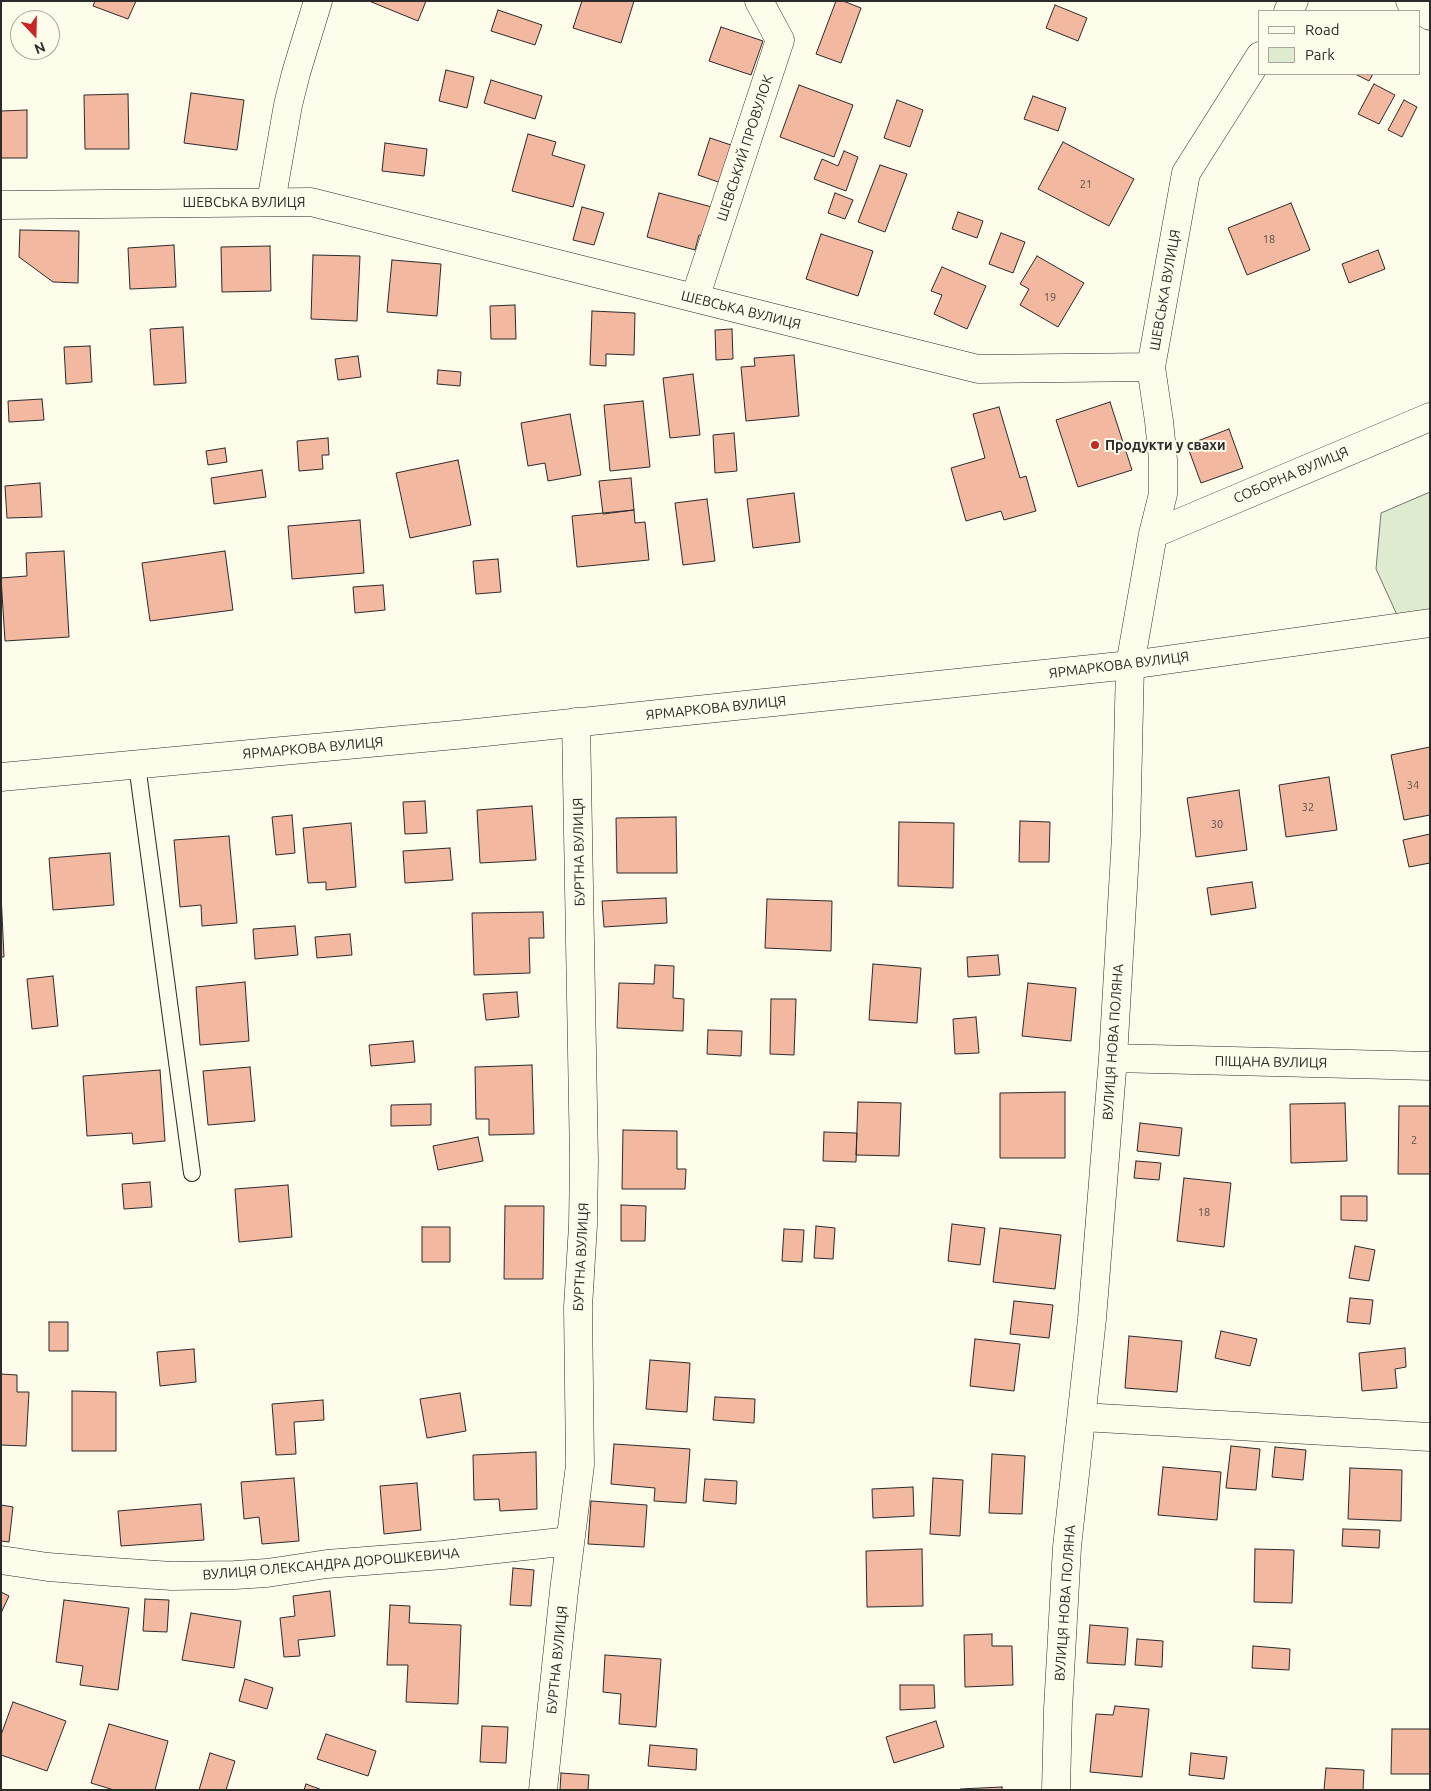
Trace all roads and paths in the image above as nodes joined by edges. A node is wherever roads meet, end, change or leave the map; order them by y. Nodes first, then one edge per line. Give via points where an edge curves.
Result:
1 (318, 1) edge
2 (759, 1) edge
3 (1410, 1) edge
4 (1430, 16) edge
5 (1258, 59) edge
6 (270, 202) junction
7 (1, 205) edge
8 (695, 298) junction
9 (1151, 367) junction
10 (1430, 417) edge
11 (1153, 534) junction
12 (1430, 623) edge
13 (1130, 665) junction
14 (576, 722) junction
15 (137, 765) junction
16 (1, 777) edge
17 (1113, 1058) junction
18 (1430, 1066) edge
19 (192, 1173) dead end
20 (1082, 1417) junction
21 (1430, 1437) edge
22 (570, 1541) junction
23 (1, 1560) edge
24 (543, 1790) edge
25 (1056, 1790) edge

1 - 6 street via 288,105
2 - 8 street, ШЕВСЬКИЙ ПРОВУЛОК via 780,40
3 - 4 street
5 - 9 street, ШЕВСЬКА ВУЛИЦЯ via 1186,173
6 - 7 street, ШЕВСЬКА ВУЛИЦЯ
6 - 8 street, ШЕВСЬКА ВУЛИЦЯ via 311,202
8 - 9 street, ШЕВСЬКА ВУЛИЦЯ via 978,370
9 - 11 street, ВУЛИЦЯ НОВА ПОЛЯНА via 1163,460 1163,494
10 - 11 street, СОБОРНА ВУЛИЦЯ
11 - 13 street, ВУЛИЦЯ НОВА ПОЛЯНА
12 - 13 street, ЯРМАРКОВА ВУЛИЦЯ
13 - 14 street, ЯРМАРКОВА ВУЛИЦЯ
13 - 17 street, ВУЛИЦЯ НОВА ПОЛЯНА via 1126,836
14 - 15 street, ЯРМАРКОВА ВУЛИЦЯ
14 - 22 street, БУРТНА ВУЛИЦЯ via 584,1161 578,1307 580,1465
15 - 16 street, ЯРМАРКОВА ВУЛИЦЯ
15 - 19 lane
17 - 18 street, ПІЩАНА ВУЛИЦЯ
17 - 20 street, ВУЛИЦЯ НОВА ПОЛЯНА
20 - 21 street
20 - 25 street, ВУЛИЦЯ НОВА ПОЛЯНА via 1067,1547
22 - 23 street, ВУЛИЦЯ ОЛЕКСАНДРА ДОРОШКЕВИЧА via 235,1575 172,1576 48,1567
22 - 24 street, БУРТНА ВУЛИЦЯ

